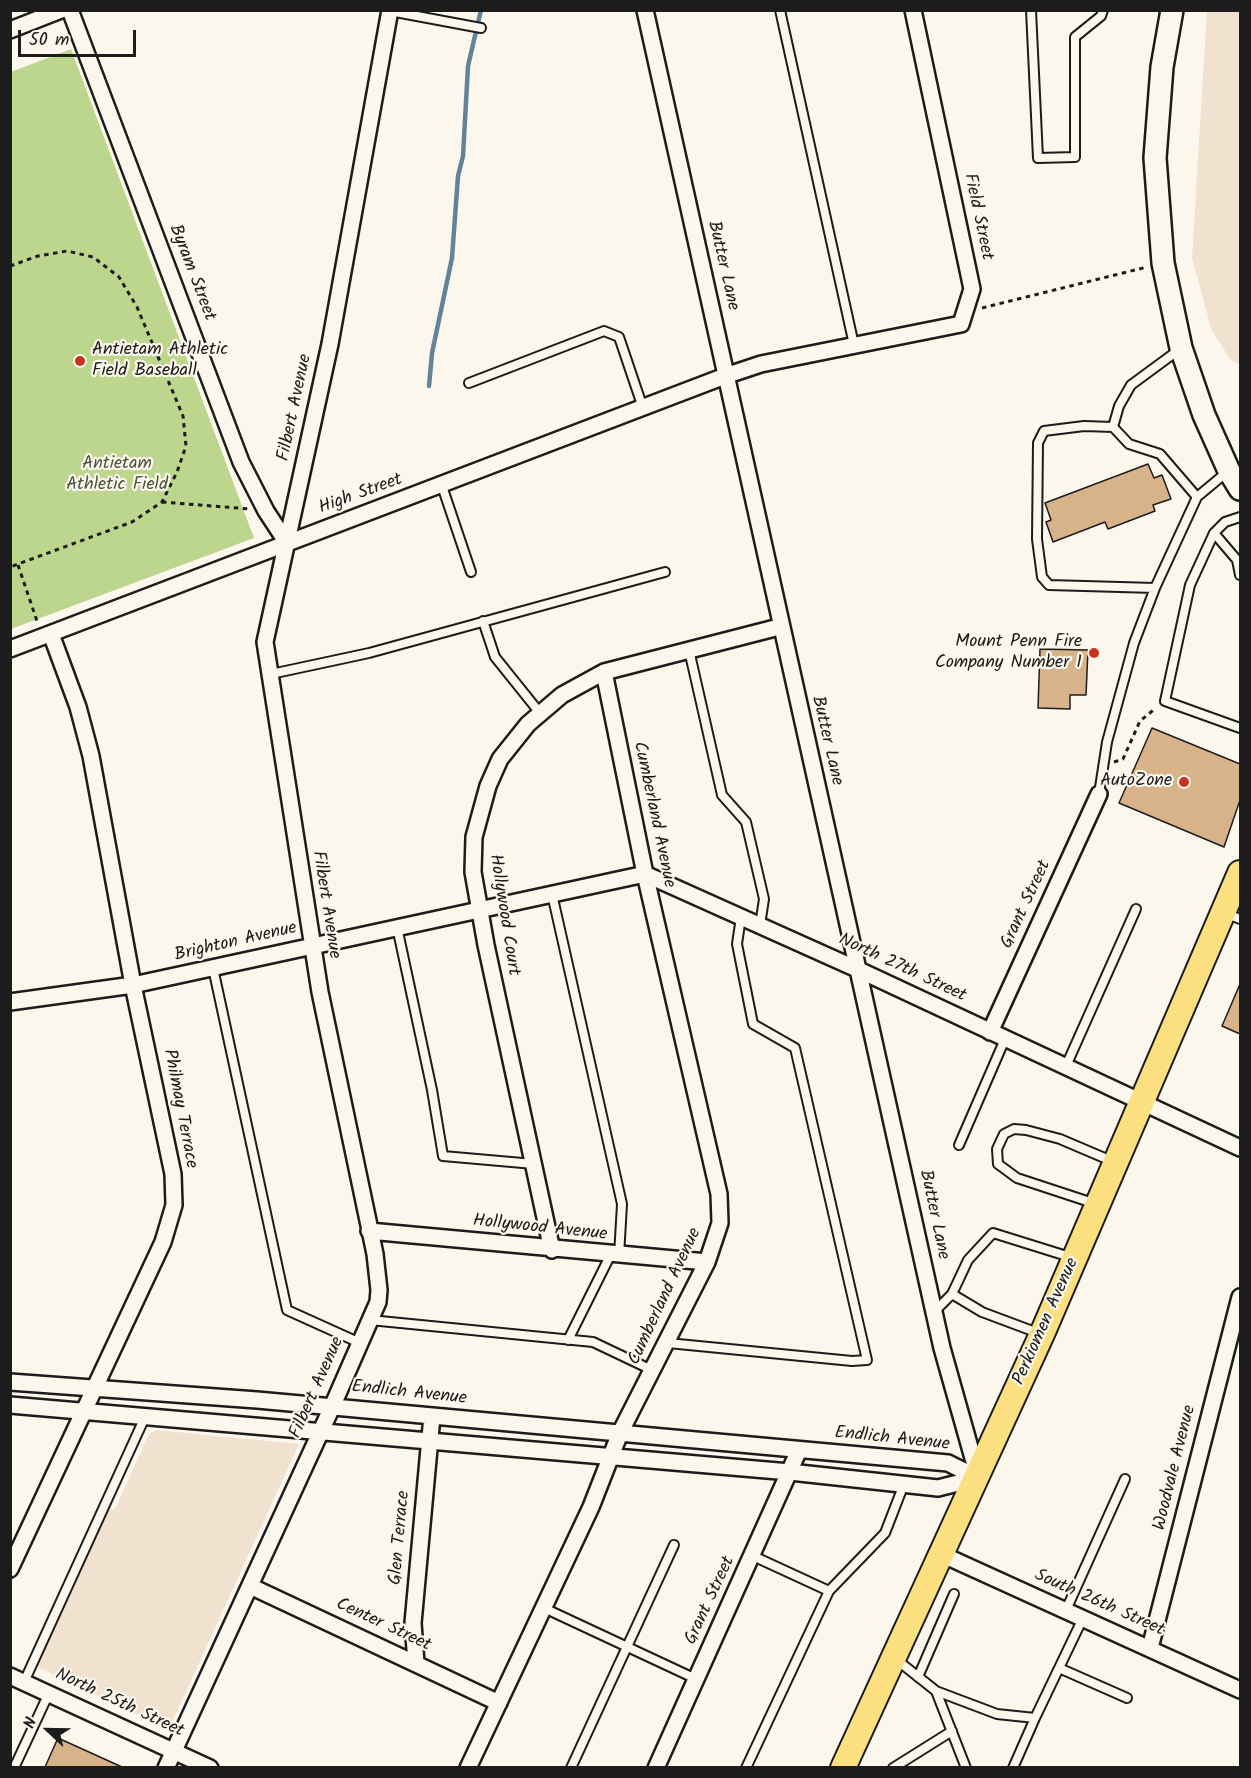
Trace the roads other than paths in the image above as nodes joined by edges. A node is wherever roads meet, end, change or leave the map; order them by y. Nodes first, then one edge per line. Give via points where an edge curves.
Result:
1 (61, 10) edge
2 (70, 10) edge
3 (645, 10) edge
4 (780, 10) edge
5 (913, 10) edge
6 (1031, 10) edge
7 (1103, 10) edge
8 (1172, 10) edge
9 (390, 11) edge
10 (481, 28) dead end
11 (10, 30) edge
12 (854, 345) junction
13 (1181, 348) junction
14 (725, 376) junction
15 (469, 382) dead end
16 (643, 408) junction
17 (1113, 427) junction
18 (1229, 471) junction
19 (442, 486) junction
20 (1240, 489) edge
21 (1197, 497) junction
22 (1240, 517) edge
23 (1214, 533) junction
24 (287, 543) junction
25 (471, 572) dead end
26 (665, 572) dead end
27 (1240, 575) edge
28 (1155, 588) junction
29 (483, 621) junction
30 (779, 627) junction
31 (45, 630) junction
32 (10, 649) edge
33 (688, 650) junction
34 (604, 672) junction
35 (271, 674) junction
36 (540, 713) junction
37 (1240, 728) edge
38 (1099, 794) joint
39 (1240, 873) edge
40 (645, 874) junction
41 (552, 894) junction
42 (480, 909) junction
43 (1136, 909) dead end
44 (1232, 916) edge
45 (741, 917) junction
46 (760, 925) junction
47 (397, 927) junction
48 (312, 946) junction
49 (213, 968) junction
50 (859, 970) junction
51 (133, 986) junction
52 (10, 1002) edge
53 (990, 1032) junction
54 (1005, 1040) junction
55 (1066, 1066) junction
56 (1140, 1103) junction
57 (959, 1145) dead end
58 (1240, 1148) edge
59 (1115, 1162) junction
60 (534, 1164) junction
61 (1097, 1204) junction
62 (369, 1231) junction
63 (552, 1250) junction
64 (614, 1256) junction
65 (1074, 1259) junction
66 (707, 1262) junction
67 (952, 1294) junction
68 (1240, 1297) edge
69 (934, 1312) junction
70 (370, 1320) junction
71 (1042, 1334) junction
72 (568, 1340) junction
73 (360, 1343) junction
74 (668, 1343) junction
75 (654, 1371) junction
76 (10, 1382) edge
77 (95, 1388) junction
78 (10, 1405) edge
79 (332, 1407) junction
80 (85, 1409) junction
81 (146, 1416) junction
82 (432, 1416) junction
83 (320, 1431) junction
84 (620, 1433) junction
85 (430, 1441) junction
86 (799, 1450) junction
87 (611, 1456) junction
88 (790, 1472) junction
89 (978, 1478) junction
90 (1125, 1479) dead end
91 (905, 1483) junction
92 (674, 1545) dead end
93 (941, 1554) junction
94 (753, 1556) junction
95 (10, 1569) edge
96 (250, 1586) junction
97 (829, 1591) junction
98 (954, 1594) dead end
99 (544, 1608) junction
100 (1066, 1610) junction
101 (1083, 1618) junction
102 (627, 1646) junction
103 (1150, 1648) junction
104 (894, 1657) junction
105 (416, 1663) junction
106 (1059, 1668) junction
107 (918, 1677) junction
108 (17, 1679) edge
109 (696, 1679) junction
110 (1240, 1690) edge
111 (936, 1691) junction
112 (49, 1693) junction
113 (1127, 1698) dead end
114 (499, 1703) junction
115 (1035, 1718) junction
116 (952, 1731) junction
117 (174, 1751) junction
118 (14, 1767) edge
119 (166, 1767) edge
120 (210, 1767) edge
121 (468, 1767) edge
122 (571, 1767) edge
123 (656, 1767) edge
124 (746, 1767) edge
125 (843, 1767) edge
126 (893, 1767) edge
127 (966, 1767) edge
128 (1013, 1767) edge

1 - 11 street
2 - 24 street, Byram Street via 242,462
3 - 14 street, Butter Lane
4 - 12 lane
5 - 12 street, Field Street via 972,289 961,324
6 - 7 lane via 1038,158 1075,157 1075,37
8 - 13 main road via 1162,67 1155,158 1163,263
9 - 10 lane
9 - 24 street, Filbert Avenue via 330,344
12 - 14 street, High Street via 761,364
13 - 17 lane via 1131,385 1119,405
13 - 18 main road
14 - 16 street, High Street
14 - 30 street, Butter Lane
15 - 16 lane via 604,331 619,337
16 - 19 street, High Street
17 - 21 lane via 1129,444 1160,454
17 - 28 lane via 1044,431 1038,443 1037,539 1042,577 1049,585
18 - 20 main road
18 - 21 lane
19 - 24 street, High Street
19 - 25 lane
21 - 28 lane
22 - 23 lane via 1225,522
23 - 27 lane via 1237,560
23 - 37 lane via 1190,585 1165,701
24 - 31 street, High Street
24 - 35 street, Filbert Avenue via 265,642
26 - 29 lane
28 - 38 lane via 1134,644 1107,742
29 - 35 lane via 369,653
29 - 36 lane via 495,657
30 - 33 street, Hollywood Court
30 - 50 street, Butter Lane
31 - 32 street, High Street
31 - 51 street, Philmay Terrace via 78,707 91,756
33 - 34 street, Hollywood Court
33 - 46 lane via 722,795 746,822 749,833 764,899
34 - 36 street, Hollywood Court via 562,695
34 - 40 street, Cumberland Avenue
35 - 48 street, Filbert Avenue
36 - 42 street, Hollywood Court via 500,759 479,812 473,872
38 - 53 street, Grant Street
39 - 44 main road, Perkiomen Avenue
40 - 41 street, Brighton Avenue
40 - 45 street, North 27th Street
40 - 66 street, Cumberland Avenue via 720,1194 720,1223
41 - 42 street, Brighton Avenue
41 - 64 lane via 622,1204
42 - 47 street, Brighton Avenue
42 - 60 street, Hollywood Court
43 - 55 lane
44 - 56 main road, Perkiomen Avenue
45 - 46 street, North 27th Street
45 - 74 lane via 737,944 753,1024 795,1048 867,1359 852,1362
46 - 50 street, North 27th Street
47 - 48 street, Brighton Avenue
47 - 60 lane via 443,1156
48 - 49 street, Brighton Avenue
48 - 62 street, Filbert Avenue
49 - 51 street, Brighton Avenue
49 - 73 lane via 287,1310
50 - 53 street, North 27th Street
50 - 69 street, Butter Lane
51 - 52 street, Brighton Avenue
51 - 77 street, Philmay Terrace via 173,1174 174,1205 163,1242
53 - 54 street, North 27th Street
54 - 55 street, North 27th Street
54 - 57 lane
55 - 56 street, North 27th Street
56 - 58 street, North 27th Street
56 - 59 main road, Perkiomen Avenue
59 - 61 main road, Perkiomen Avenue
59 - 61 lane via 1060,1139 1026,1130 1014,1129 1004,1134 997,1149 998,1164 1017,1178
60 - 63 street, Hollywood Court
61 - 65 main road, Perkiomen Avenue
62 - 63 street, Hollywood Avenue
62 - 70 street, Filbert Avenue via 379,1290
63 - 64 street, Hollywood Avenue
64 - 66 street, Hollywood Avenue
64 - 72 lane
65 - 67 lane via 993,1233 968,1260
65 - 71 main road, Perkiomen Avenue
66 - 74 street, Cumberland Avenue
67 - 69 lane
67 - 71 lane via 982,1311
68 - 103 street, Woodvale Avenue
69 - 89 street, Butter Lane
70 - 72 lane
70 - 73 street, Filbert Avenue
71 - 89 main road, Perkiomen Avenue
72 - 75 lane via 593,1342
73 - 79 street, Filbert Avenue
74 - 75 street, Cumberland Avenue
75 - 84 street, Cumberland Avenue
76 - 77 street, Endlich Avenue
77 - 79 street, Endlich Avenue
77 - 80 street, Philmay Terrace
78 - 80 street
79 - 82 street, Endlich Avenue
79 - 83 street, Filbert Avenue
80 - 81 street
80 - 95 street, Philmay Terrace
81 - 83 street
81 - 108 lane
82 - 84 street, Endlich Avenue
82 - 85 street, Glen Terrace
83 - 85 street
83 - 96 street, Filbert Avenue
84 - 86 street, Endlich Avenue
84 - 87 street, Cumberland Avenue
85 - 87 street
85 - 105 street, Glen Terrace via 413,1623
86 - 88 street, Grant Street
86 - 89 street, Endlich Avenue via 948,1463
87 - 88 street
87 - 99 street, Cumberland Avenue
88 - 91 street
88 - 94 street, Grant Street
89 - 91 street via 938,1488
89 - 93 main road, Perkiomen Avenue
90 - 100 lane
91 - 97 lane via 885,1533
92 - 102 lane
93 - 100 street, South 26th Street
93 - 104 main road, Perkiomen Avenue
94 - 97 lane
94 - 109 street, Grant Street
96 - 105 street, Center Street
96 - 117 street, Filbert Avenue
97 - 124 lane
98 - 107 lane
99 - 102 lane
99 - 114 street, Cumberland Avenue
100 - 101 street, South 26th Street
101 - 103 street, South 26th Street
101 - 106 lane
102 - 109 lane
102 - 122 lane
103 - 110 street, South 26th Street
104 - 107 lane
104 - 125 main road, Perkiomen Avenue
105 - 114 street, Center Street
106 - 113 lane
106 - 115 lane
107 - 111 lane
108 - 112 street, North 25th Street
109 - 123 street, Grant Street
111 - 115 lane via 997,1714
111 - 116 lane
112 - 117 street, North 25th Street
112 - 118 lane
114 - 121 street, Cumberland Avenue
115 - 128 lane
116 - 126 lane
116 - 127 lane
117 - 119 street, Filbert Avenue
117 - 120 street, North 25th Street

